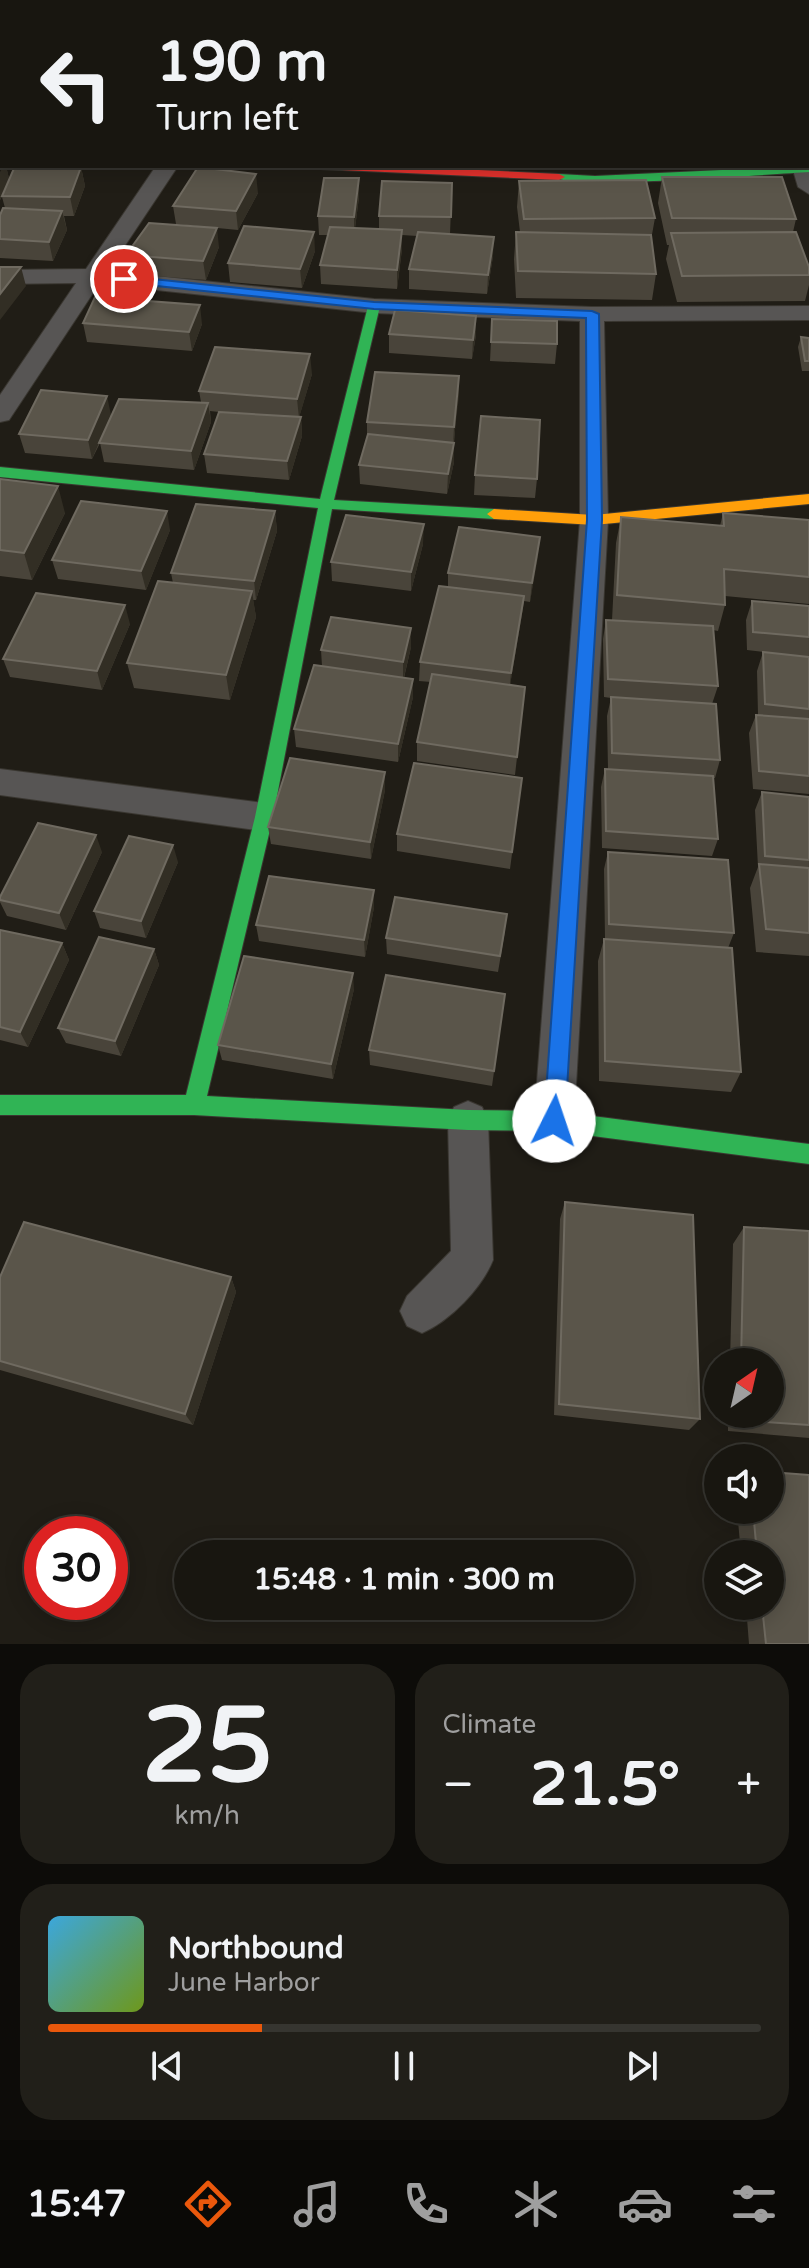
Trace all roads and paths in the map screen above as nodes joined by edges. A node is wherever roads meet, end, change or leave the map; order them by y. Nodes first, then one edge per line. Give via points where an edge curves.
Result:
1 (166, 168) edge
2 (400, 168) edge
3 (780, 169) edge
4 (599, 173) edge
5 (807, 175) edge
6 (92, 276) junction
7 (0, 277) edge
8 (374, 306) junction
9 (809, 313) edge
10 (592, 314) junction
11 (0, 414) edge
12 (0, 472) edge
13 (809, 499) edge
14 (326, 504) junction
15 (594, 520) junction
16 (0, 782) edge
17 (264, 817) junction
18 (0, 1105) edge
19 (194, 1105) junction
20 (468, 1120) junction
21 (554, 1121) junction
22 (809, 1154) edge
23 (422, 1311) dead end

1 - 6 street
2 - 4 street
3 - 4 street
3 - 5 street
6 - 7 street
6 - 8 street
6 - 11 street
8 - 10 street
8 - 14 street
9 - 10 street
10 - 15 street
12 - 14 street
13 - 15 street
14 - 15 street
14 - 17 street
15 - 21 street
16 - 17 street
17 - 19 street
18 - 19 street
19 - 20 street
20 - 21 street
20 - 23 street via 472,1260
21 - 22 street

